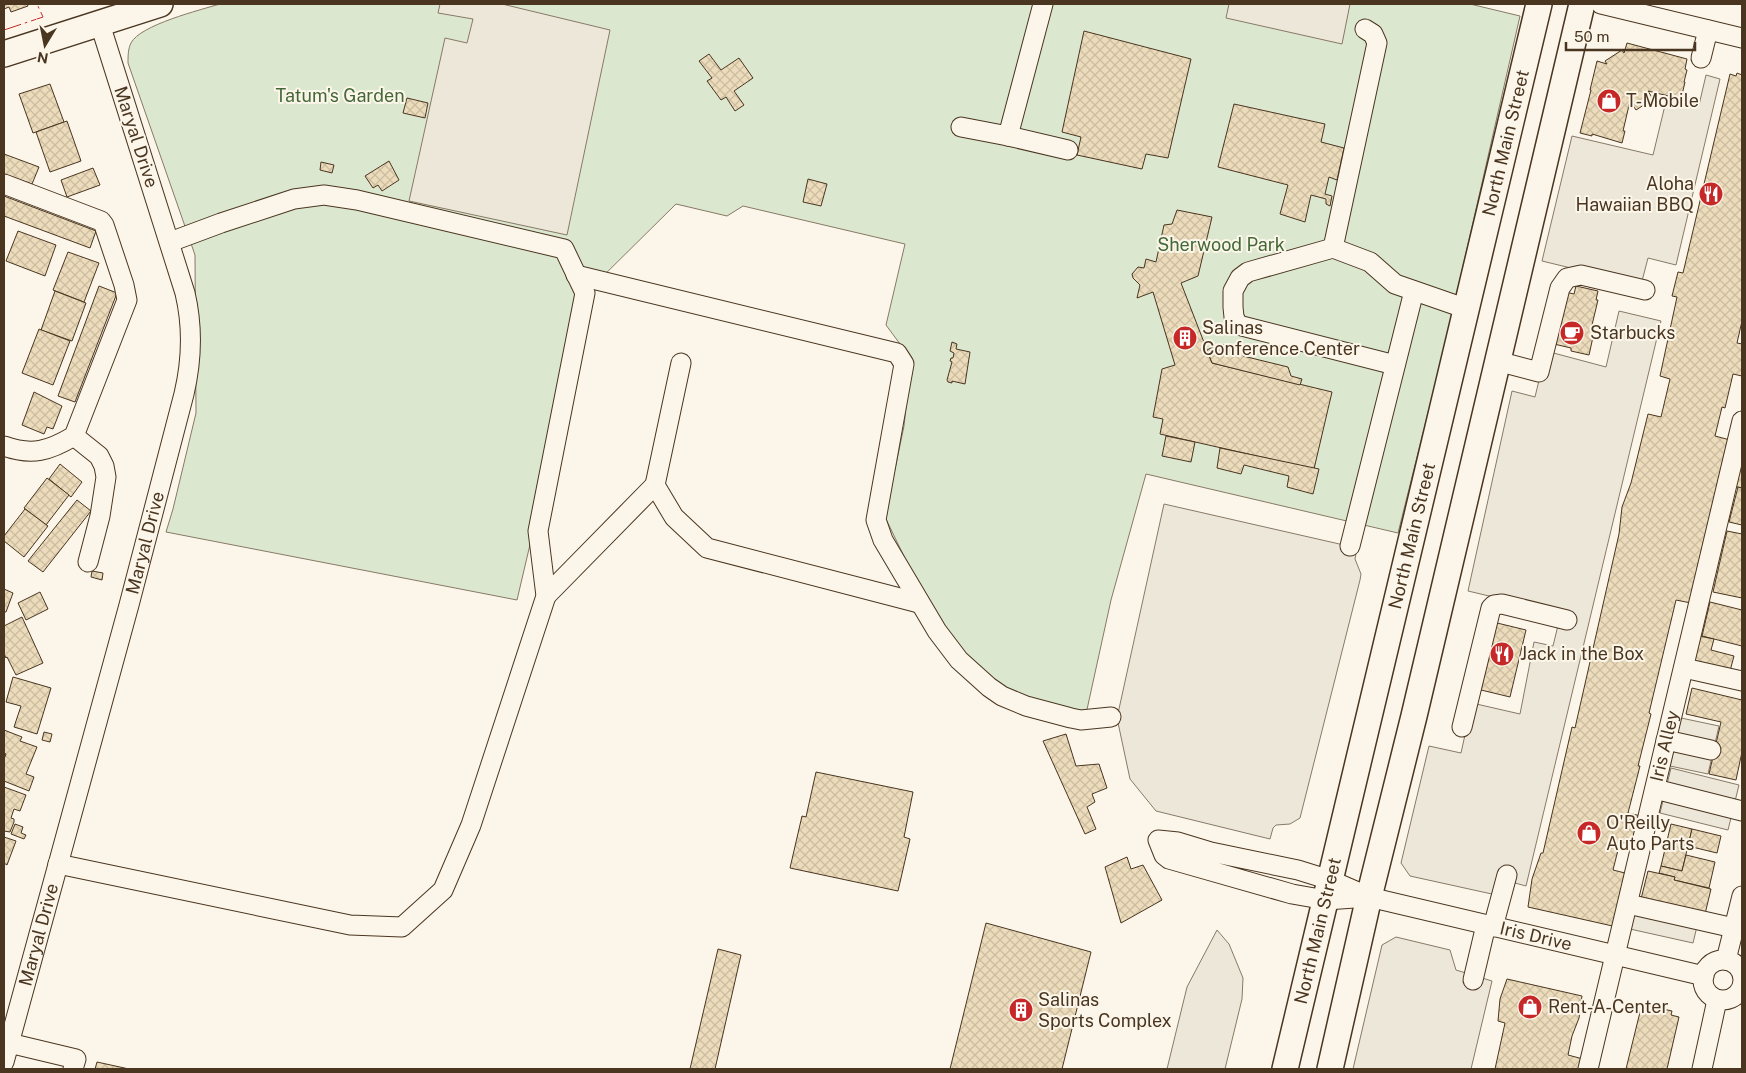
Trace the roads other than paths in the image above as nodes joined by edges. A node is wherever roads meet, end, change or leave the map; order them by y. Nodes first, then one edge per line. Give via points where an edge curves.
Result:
1 (160, 4) edge
2 (1043, 4) edge
3 (1539, 4) edge
4 (1582, 4) edge
5 (1601, 4) edge
6 (100, 24) junction
7 (1365, 29) dead end
8 (1708, 30) junction
9 (1742, 36) edge
10 (4, 54) edge
11 (1701, 58) dead end
12 (961, 127) dead end
13 (1008, 136) junction
14 (1068, 150) dead end
15 (4, 184) edge
16 (170, 242) junction
17 (1333, 248) junction
18 (576, 275) junction
19 (1645, 290) dead end
20 (1414, 292) junction
21 (1466, 309) junction
22 (1497, 361) junction
23 (681, 363) dead end
24 (1395, 366) junction
25 (1742, 422) edge
26 (74, 436) junction
27 (4, 446) edge
28 (655, 485) junction
29 (1350, 546) dead end
30 (88, 562) dead end
31 (546, 596) junction
32 (919, 604) junction
33 (1567, 620) dead end
34 (1684, 668) junction
35 (1742, 681) edge
36 (1111, 717) dead end
37 (1462, 727) dead end
38 (1666, 740) junction
39 (1711, 750) dead end
40 (1655, 789) junction
41 (1742, 810) edge
42 (1210, 862) dead end
43 (58, 864) junction
44 (1507, 875) dead end
45 (1328, 890) junction
46 (1742, 896) edge
47 (1369, 897) junction
48 (1628, 904) junction
49 (1490, 926) junction
50 (1734, 928) junction
51 (1616, 956) junction
52 (1726, 960) junction
53 (1704, 976) junction
54 (1473, 980) dead end
55 (1742, 986) edge
56 (1717, 1000) junction
57 (9, 1044) junction
58 (4, 1062) edge
59 (73, 1069) edge
60 (1285, 1069) edge
61 (1330, 1069) edge
62 (1588, 1069) edge
63 (1702, 1069) edge

1 - 6 main road
2 - 13 street
3 - 21 main road, North Main Street
4 - 22 main road
5 - 8 street
6 - 10 main road
6 - 16 street, Maryal Drive
7 - 17 street via 1373,34 1377,43
8 - 9 street
8 - 11 street
12 - 13 street
13 - 14 street
15 - 26 street via 101,221 124,285 127,300
16 - 18 street via 294,199 339,197 564,249
16 - 43 street, Maryal Drive via 189,313 189,369
17 - 20 street via 1370,262 1395,284
17 - 24 street via 1248,272 1240,278 1232,291 1234,317 1238,325
18 - 31 street via 585,294 538,531
18 - 32 street via 900,356 904,364 876,520
19 - 22 street via 1582,275 1567,278 1560,288 1539,372
20 - 21 street
20 - 24 street
21 - 45 main road, North Main Street
22 - 47 main road
23 - 28 street
24 - 29 street
25 - 34 street, Iris Alley
26 - 27 street via 58,446 34,452
26 - 30 street via 98,456 106,477
28 - 31 street
28 - 32 street via 674,517 706,548
31 - 43 street via 471,825 443,890 402,926 350,926
32 - 36 street via 959,660 1002,696 1026,706 1081,720
33 - 37 street via 1502,604 1491,608
34 - 35 street
34 - 38 street, Iris Alley
38 - 39 street
38 - 40 street, Iris Alley
40 - 41 street
40 - 48 street, Iris Alley
42 - 45 street, Iris Drive via 1298,870
43 - 57 street, Maryal Drive
44 - 49 street
45 - 47 street, Iris Drive
45 - 60 main road, North Main Street
46 - 50 street
47 - 49 street, Iris Drive
47 - 61 main road
48 - 50 street
48 - 51 street, Iris Alley
49 - 51 street, Iris Drive
49 - 54 street
50 - 52 street
51 - 53 street, Iris Drive
51 - 62 street, Iris Alley
52 - 53 street via 1710,964
52 - 55 street via 1739,967
53 - 56 street via 1705,992
55 - 56 street via 1735,997
56 - 63 street
57 - 58 street, Maryal Drive
57 - 59 street via 76,1059

